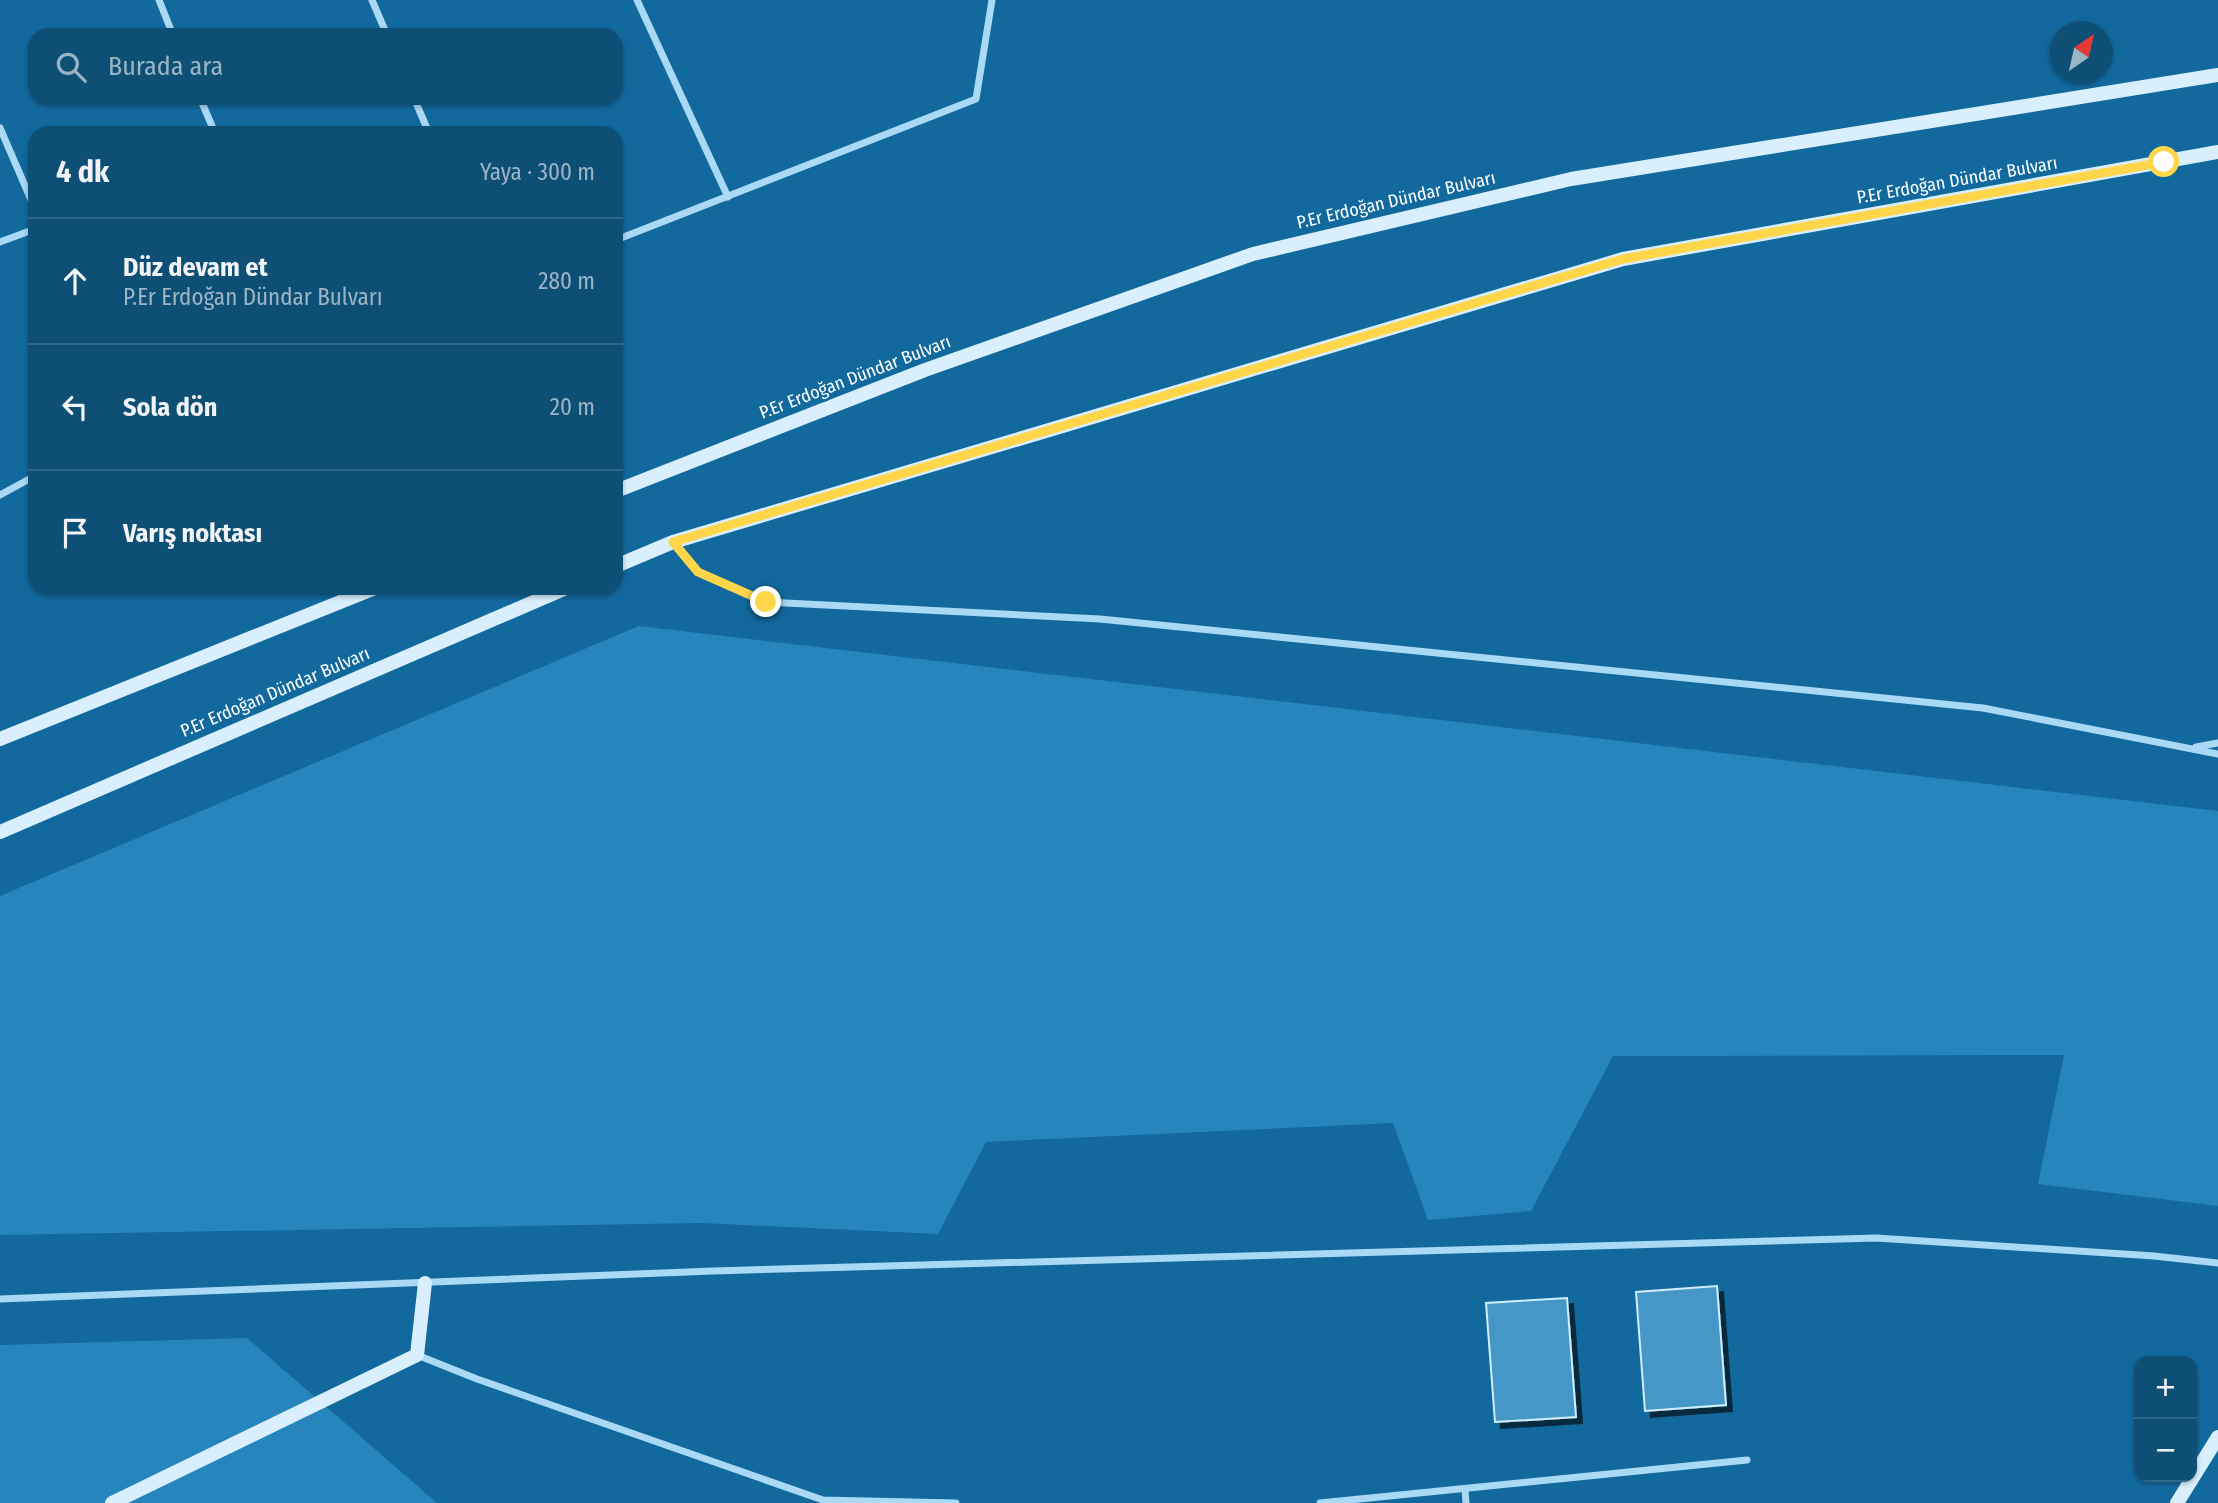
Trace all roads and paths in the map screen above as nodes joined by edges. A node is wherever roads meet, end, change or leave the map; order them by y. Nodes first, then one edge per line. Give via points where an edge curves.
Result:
1 (159, 0) edge
2 (372, 0) edge
3 (638, 0) edge
4 (992, 0) edge
5 (170, 28) edge
6 (384, 28) edge
7 (2218, 75) edge
8 (203, 105) edge
9 (417, 105) edge
10 (212, 126) edge
11 (426, 126) edge
12 (0, 128) edge
13 (2218, 152) edge
14 (28, 193) edge
15 (728, 197) junction
16 (28, 232) edge
17 (623, 237) edge
18 (0, 242) edge
19 (28, 481) edge
20 (623, 488) edge
21 (0, 495) edge
22 (673, 542) junction
23 (623, 563) edge
24 (358, 595) edge
25 (550, 595) edge
26 (0, 739) edge
27 (2218, 743) edge
28 (2192, 748) junction
29 (2218, 754) edge
30 (0, 832) edge
31 (2218, 1263) edge
32 (425, 1283) junction
33 (0, 1299) edge
34 (417, 1355) junction
35 (2218, 1437) edge
36 (1747, 1460) dead end
37 (1465, 1489) junction
38 (824, 1502) edge
39 (112, 1503) edge
40 (956, 1503) edge
41 (1320, 1503) edge
42 (1466, 1503) edge
43 (2177, 1503) edge

1 - 5 street
2 - 6 street
3 - 15 street
4 - 15 street via 976,99
7 - 20 main road, P.Er Erdoğan Dündar Bulvarı via 1571,179 1253,254 925,370
8 - 10 street
9 - 11 street
12 - 14 street
13 - 22 main road, P.Er Erdoğan Dündar Bulvarı via 1623,259
15 - 17 street
16 - 18 street
19 - 21 street
22 - 23 main road, P.Er Erdoğan Dündar Bulvarı
22 - 28 street via 698,572 766,602 1100,619 1983,708
24 - 26 main road
25 - 30 main road, P.Er Erdoğan Dündar Bulvarı
27 - 28 street
28 - 29 street
31 - 32 street via 1876,1238 712,1270
32 - 33 street
32 - 34 main road
34 - 38 street
34 - 39 main road
35 - 43 main road
36 - 37 street
37 - 41 street
37 - 42 street
38 - 40 street

